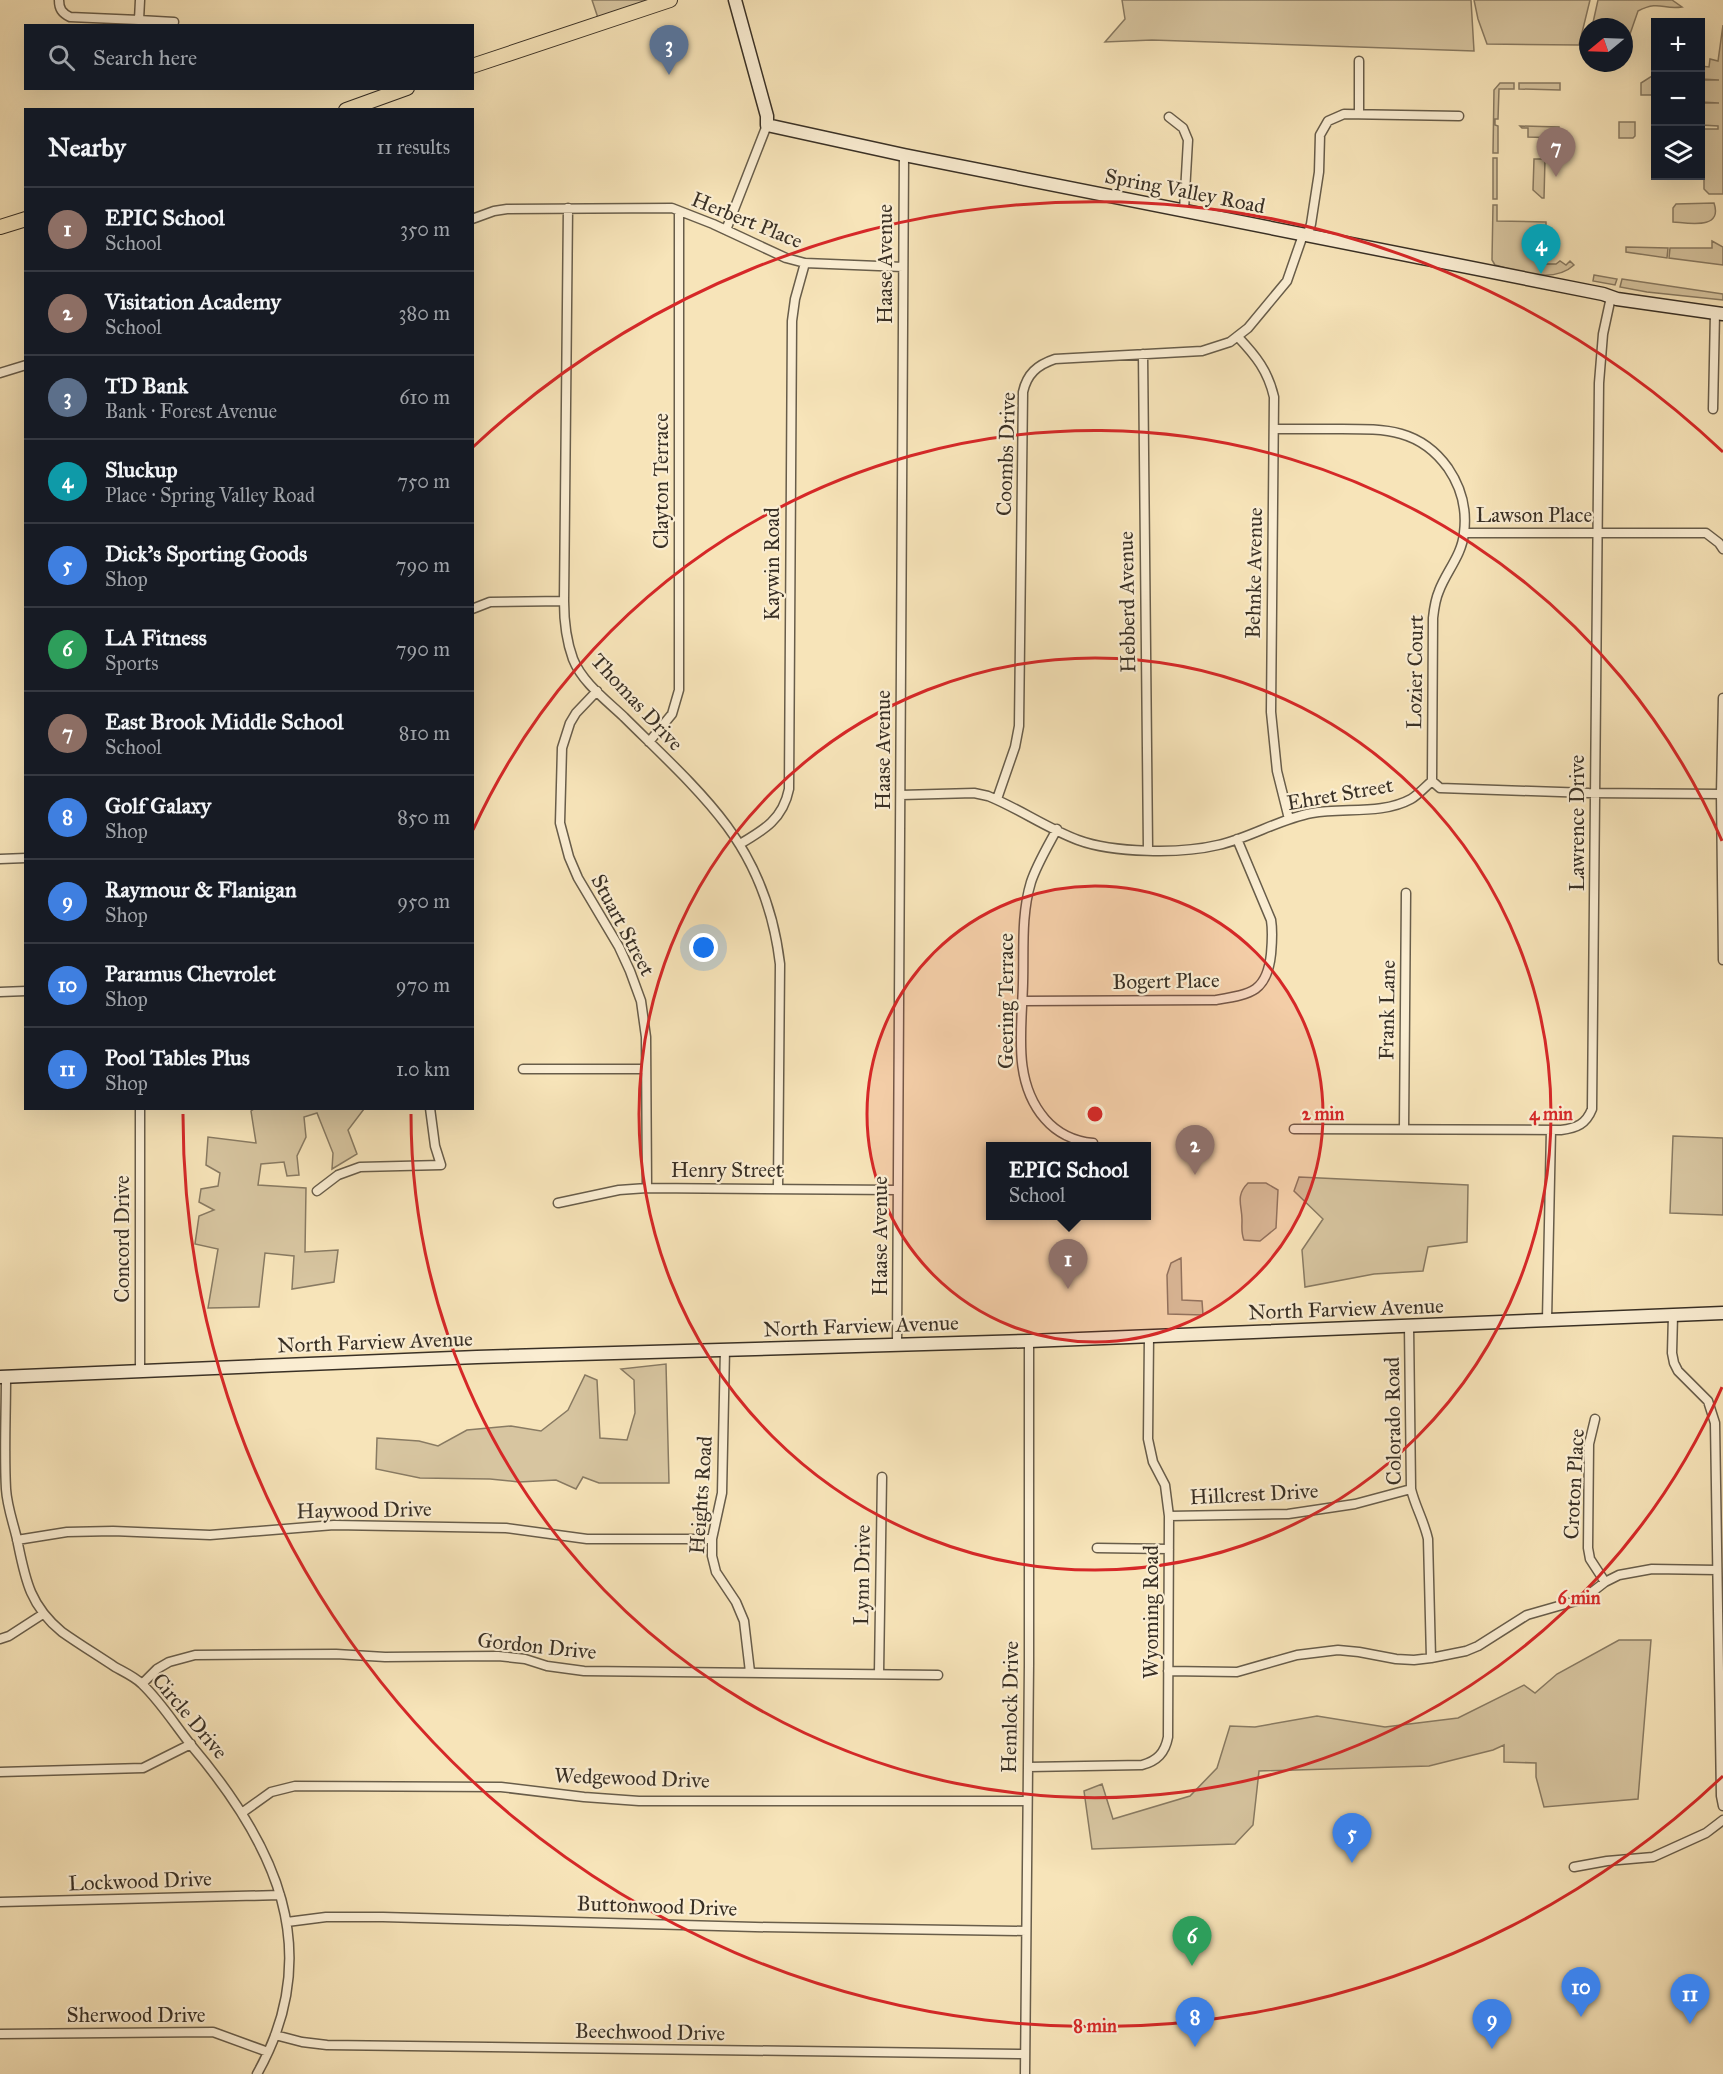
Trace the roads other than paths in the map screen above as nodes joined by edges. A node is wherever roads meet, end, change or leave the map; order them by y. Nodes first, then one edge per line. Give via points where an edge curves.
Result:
1 (59, 0) edge
2 (140, 0) edge
3 (670, 0) edge
4 (735, 0) edge
5 (139, 20) junction
6 (174, 22) dead end
7 (1359, 61) dead end
8 (474, 65) edge
9 (402, 90) edge
10 (354, 108) edge
11 (1359, 114) junction
12 (1459, 116) dead end
13 (1168, 117) dead end
14 (767, 125) junction
15 (904, 155) junction
16 (568, 208) junction
17 (1184, 210) junction
18 (679, 211) junction
19 (474, 218) edge
20 (24, 220) edge
21 (0, 227) edge
22 (726, 230) junction
23 (1305, 235) junction
24 (805, 263) junction
25 (903, 267) junction
26 (1611, 297) junction
27 (1719, 314) edge
28 (1238, 337) junction
29 (1143, 354) junction
30 (24, 366) edge
31 (0, 373) edge
32 (1713, 409) dead end
33 (1274, 429) junction
34 (1464, 533) junction
35 (1597, 534) junction
36 (1723, 549) edge
37 (564, 601) junction
38 (474, 608) edge
39 (597, 691) junction
40 (1723, 699) edge
41 (1723, 706) edge
42 (649, 742) junction
43 (1431, 781) junction
44 (1595, 793) junction
45 (1721, 794) junction
46 (901, 795) junction
47 (997, 799) junction
48 (1289, 819) junction
49 (1057, 829) junction
50 (1237, 839) junction
51 (740, 844) junction
52 (1148, 849) junction
53 (1722, 857) edge
54 (24, 858) edge
55 (0, 859) edge
56 (1406, 893) dead end
57 (1723, 960) edge
58 (0, 992) edge
59 (24, 992) edge
60 (1022, 1001) junction
61 (523, 1069) dead end
62 (646, 1069) junction
63 (140, 1110) edge
64 (430, 1110) edge
65 (1294, 1129) dead end
66 (1404, 1129) junction
67 (1551, 1130) junction
68 (1089, 1142) edge
69 (647, 1188) junction
70 (778, 1189) junction
71 (317, 1191) dead end
72 (898, 1191) junction
73 (558, 1203) dead end
74 (1723, 1313) edge
75 (1673, 1315) junction
76 (1547, 1320) junction
77 (1409, 1326) junction
78 (1149, 1336) junction
79 (1029, 1341) junction
80 (897, 1344) junction
81 (725, 1349) junction
82 (140, 1370) junction
83 (3, 1377) edge
84 (1595, 1419) dead end
85 (882, 1477) dead end
86 (1411, 1489) junction
87 (5, 1511) edge
88 (1169, 1516) junction
89 (712, 1539) junction
90 (17, 1540) junction
91 (1097, 1548) dead end
92 (1169, 1549) junction
93 (1717, 1570) junction
94 (1605, 1582) junction
95 (43, 1614) junction
96 (0, 1639) edge
97 (1431, 1658) junction
98 (1168, 1671) junction
99 (750, 1672) junction
100 (879, 1673) junction
101 (938, 1675) dead end
102 (142, 1684) junction
103 (191, 1744) junction
104 (1028, 1767) junction
105 (0, 1772) edge
106 (1027, 1801) junction
107 (1723, 1806) edge
108 (243, 1812) junction
109 (1723, 1820) edge
110 (1574, 1868) dead end
111 (280, 1895) junction
112 (0, 1902) edge
113 (287, 1922) junction
114 (1026, 1931) junction
115 (0, 2034) edge
116 (275, 2035) junction
117 (268, 2052) junction
118 (1025, 2054) junction
119 (257, 2074) edge
120 (1025, 2074) edge

1 - 5 street via 59,8 70,17
2 - 5 street
3 - 8 main road
4 - 14 street
5 - 6 street
7 - 11 street
9 - 10 main road
11 - 12 street, Coombs Drive
11 - 23 street, Coombs Drive via 1335,117 1320,135 1319,172 1311,224
13 - 17 street via 1183,128 1188,140
14 - 15 street, Spring Valley Road
14 - 22 street
15 - 17 street, Spring Valley Road
15 - 25 street, Haase Avenue
16 - 18 street, Herbert Place
16 - 19 street, Herbert Place via 507,208
16 - 37 street, Thomas Drive
17 - 23 street, Spring Valley Road
18 - 22 street, Herbert Place
18 - 42 street, Clayton Terrace via 679,690 672,714
20 - 21 main road
22 - 24 street, Herbert Place
23 - 26 street, Spring Valley Road
23 - 28 street, Coombs Drive via 1287,281
24 - 25 street, Herbert Place
24 - 51 street, Kaywin Road via 792,321 789,789 775,821
25 - 46 street, Haase Avenue
26 - 27 street, Spring Valley Road
26 - 35 street, Lawrence Drive via 1600,359
27 - 32 street
28 - 29 street, Coombs Drive via 1202,351
28 - 33 street, Behnke Avenue via 1257,357 1271,382
29 - 47 street, Coombs Drive via 1055,359 1037,367 1025,383 1019,726 1016,747
29 - 52 street, Hebberd Avenue
30 - 31 street
33 - 34 street, Lawson Place via 1390,430 1420,441 1443,461 1452,475 1463,502
33 - 48 street, Behnke Avenue via 1270,712 1277,771
34 - 35 street, Lawson Place
34 - 43 street, Lozier Court via 1460,551 1438,592 1432,618
35 - 36 street, Lawson Place via 1707,533
35 - 44 street, Lawrence Drive
37 - 38 street via 490,602
37 - 39 street, Thomas Drive via 573,661
39 - 42 street, Thomas Drive
39 - 62 street, Stuart Street via 576,713 562,748 560,823 578,878 619,947 637,991 646,1036
40 - 41 street
41 - 45 street
42 - 51 street, Thomas Drive via 716,812
43 - 44 street via 1440,788
43 - 48 street, Ehret Street via 1412,798 1394,805
44 - 45 street
44 - 67 street, Lawrence Drive via 1592,1109 1585,1123 1578,1127
45 - 53 street
46 - 47 street, Ehret Street via 974,793
46 - 72 street, Haase Avenue
47 - 49 street, Ehret Street
48 - 50 street, Ehret Street
49 - 52 street, Ehret Street via 1101,847
49 - 60 street, Geering Terrace via 1037,867 1027,900
50 - 52 street, Ehret Street via 1199,848
50 - 60 street, Bogert Place via 1273,932 1269,971 1260,986 1216,1000
51 - 70 street, Thomas Drive via 766,896 780,964
53 - 57 street
54 - 55 street
56 - 66 street, Frank Lane
58 - 59 street
60 - 68 street, Geering Terrace via 1021,1060 1032,1100 1059,1132
61 - 62 street
62 - 69 street, Stuart Street
63 - 82 street, Concord Drive
64 - 71 street via 441,1165 360,1167 338,1175
65 - 66 street, Lawrence Drive
66 - 67 street, Lawrence Drive
67 - 76 street
69 - 70 street, Henry Street
69 - 73 street, Henry Street
70 - 72 street, Henry Street
72 - 80 street, Haase Avenue
74 - 75 street, North Farview Avenue
75 - 76 street, North Farview Avenue
75 - 93 street via 1674,1363 1708,1401 1715,1423
76 - 77 street, North Farview Avenue
77 - 78 street, North Farview Avenue
77 - 86 street, Colorado Road
78 - 79 street, North Farview Avenue
78 - 88 street, Wyoming Road via 1148,1440 1153,1462 1165,1485
79 - 80 street, North Farview Avenue
79 - 104 street, Hemlock Drive
80 - 81 street, North Farview Avenue
81 - 82 street, North Farview Avenue
81 - 89 street, Heights Road via 722,1493
82 - 83 street, North Farview Avenue
83 - 87 street, Circle Drive
84 - 94 street, Croton Place via 1589,1444 1588,1548 1590,1559
85 - 100 street, Lynn Drive
86 - 88 street, Hillcrest Drive via 1355,1504 1288,1514
86 - 97 street, Colorado Road via 1428,1539
87 - 90 street, Circle Drive
88 - 92 street, Wyoming Road
89 - 90 street, Haywood Drive via 587,1539 507,1528 334,1525 210,1535 67,1533
89 - 99 street, Heights Road via 716,1572 744,1621
90 - 95 street, Circle Drive via 29,1591
91 - 92 street
92 - 98 street, Wyoming Road
93 - 94 street via 1652,1569 1619,1575
93 - 107 street
94 - 97 street via 1576,1601 1527,1615 1478,1646
95 - 96 street
95 - 102 street, Circle Drive via 62,1632
97 - 98 street via 1396,1659 1338,1650 1297,1655 1237,1672
98 - 104 street, Wyoming Road via 1168,1737 1156,1759 1142,1765
99 - 100 street, Gordon Drive
99 - 102 street, Gordon Drive via 584,1671 498,1656 195,1655 169,1662
100 - 101 street, Gordon Drive
102 - 103 street, Circle Drive
103 - 105 street via 143,1768
103 - 108 street, Circle Drive
104 - 106 street, Hemlock Drive
106 - 108 street, Wedgewood Drive via 639,1801 501,1787 295,1786 271,1792
106 - 114 street, Hemlock Drive
108 - 111 street, Circle Drive
109 - 110 street via 1706,1833 1653,1857
111 - 112 street, Lockwood Drive
111 - 113 street, Circle Drive
113 - 114 street, Buttonwood Drive via 383,1917
113 - 116 street, Circle Drive via 289,1976
114 - 118 street, Hemlock Drive
115 - 117 street, Sherwood Drive via 213,2032
116 - 117 street, Circle Drive
116 - 118 street, Beechwood Drive via 327,2045
117 - 119 street, Circle Drive
118 - 120 street, Hemlock Drive

